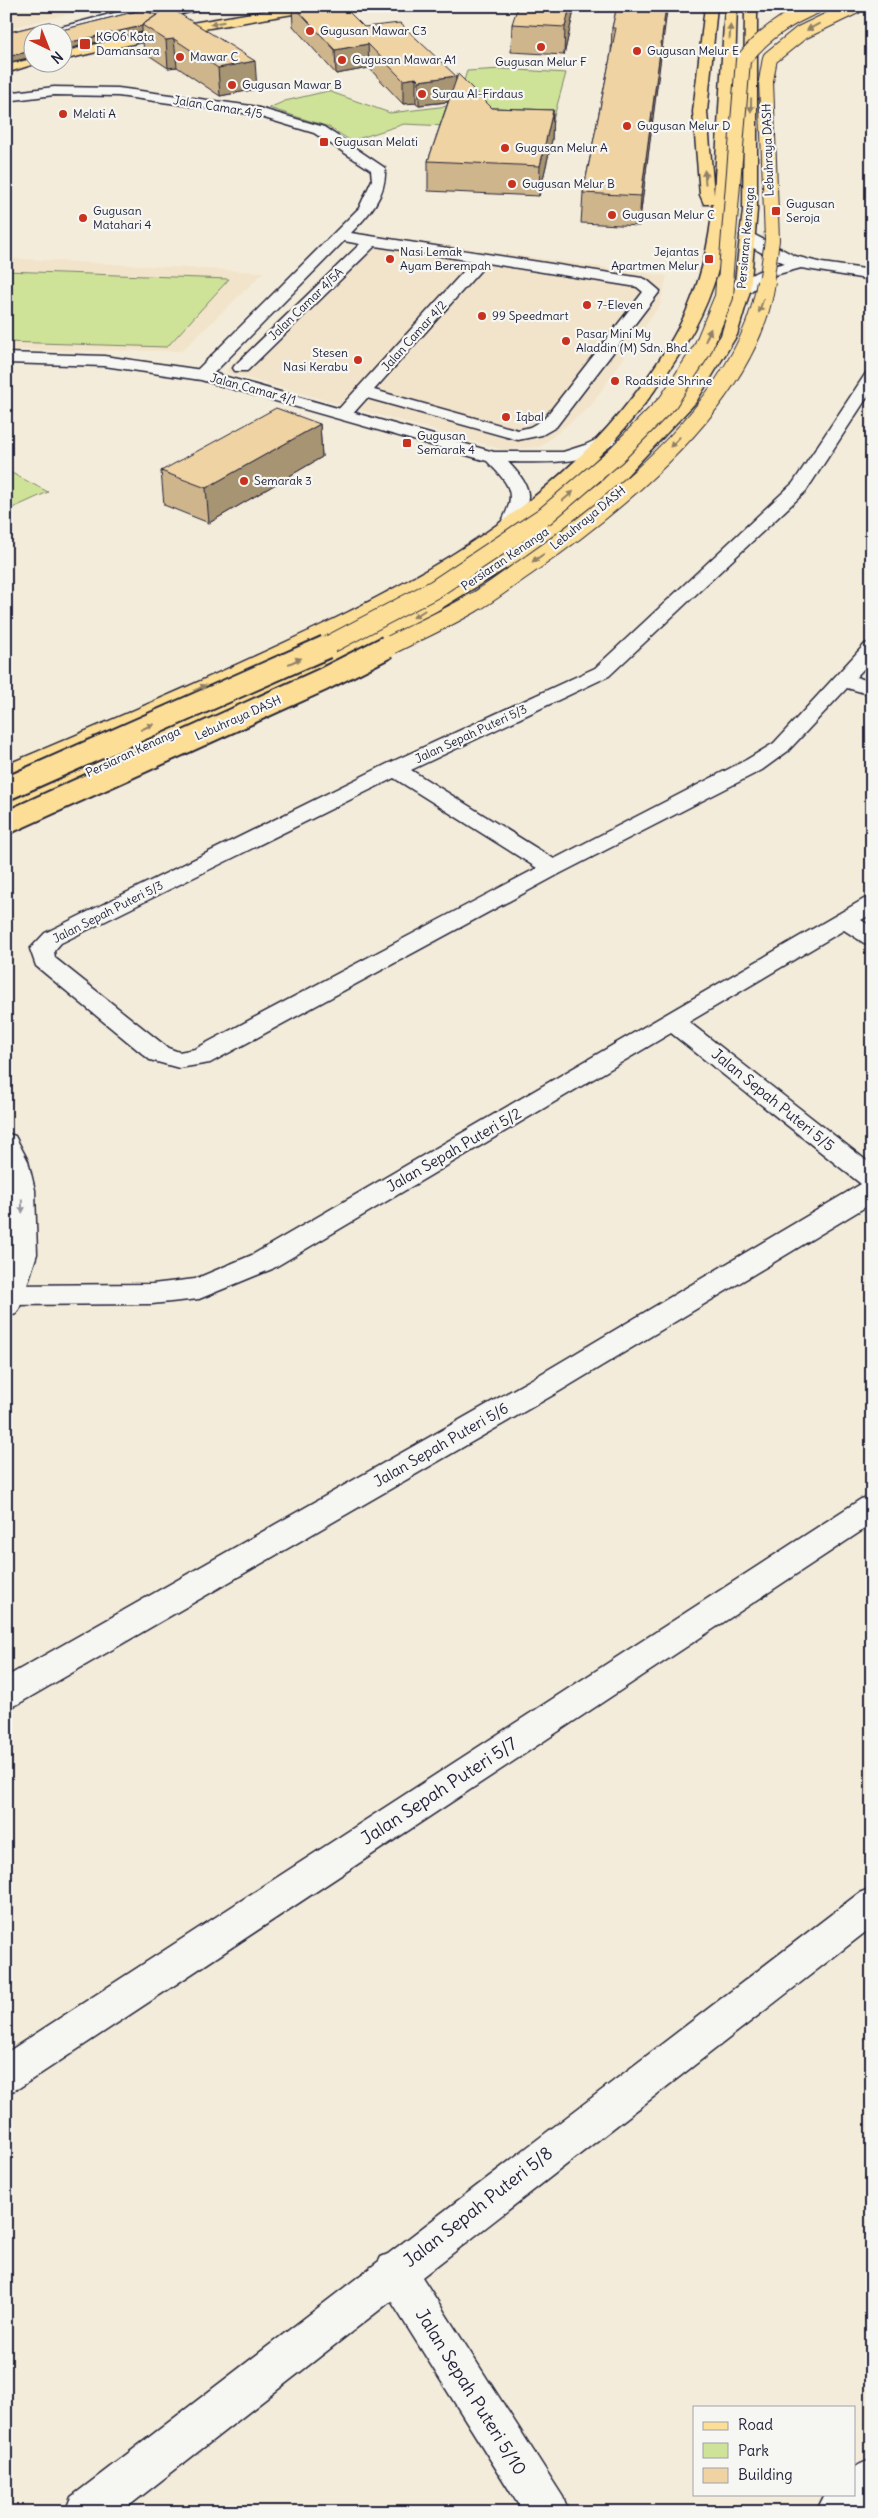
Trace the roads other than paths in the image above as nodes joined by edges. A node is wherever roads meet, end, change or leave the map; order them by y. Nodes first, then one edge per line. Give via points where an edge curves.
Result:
1 (156, 6) edge
2 (317, 6) edge
3 (711, 6) edge
4 (731, 6) edge
5 (751, 6) edge
6 (817, 6) edge
7 (857, 6) edge
8 (764, 11) dead end
9 (166, 15) edge
10 (750, 21) junction
11 (72, 28) edge
12 (72, 37) edge
13 (72, 54) edge
14 (22, 65) edge
15 (6, 69) edge
16 (6, 98) edge
17 (719, 223) junction
18 (340, 236) junction
19 (747, 236) junction
20 (372, 241) junction
21 (484, 258) junction
22 (806, 265) junction
23 (872, 275) edge
24 (742, 291) junction
25 (6, 358) edge
26 (241, 368) dead end
27 (202, 375) junction
28 (872, 377) edge
29 (363, 392) junction
30 (344, 414) junction
31 (608, 439) junction
32 (493, 457) junction
33 (506, 530) junction
34 (872, 648) edge
35 (844, 680) junction
36 (872, 689) edge
37 (140, 715) junction
38 (396, 770) junction
39 (6, 773) edge
40 (6, 782) edge
41 (6, 789) edge
42 (6, 810) edge
43 (6, 823) edge
44 (553, 868) junction
45 (872, 904) edge
46 (845, 920) junction
47 (872, 938) edge
48 (673, 1022) junction
49 (6, 1142) edge
50 (872, 1179) edge
51 (872, 1190) edge
52 (8, 1299) edge
53 (872, 1508) edge
54 (6, 1694) edge
55 (872, 1905) edge
56 (6, 2075) edge
57 (395, 2271) junction
58 (872, 2480) edge
59 (856, 2495) edge
60 (854, 2496) edge
61 (86, 2512) edge
62 (548, 2512) edge
63 (837, 2512) edge

1 - 11 street
2 -> 13 main road via 180,29
17 -> 3 main road via 707,195 700,112
17 -> 4 main road, Persiaran Kenanga
5 - 10 main road, Persiaran Kenanga
41 -> 6 main road, Lebuhraya DASH, bridge via 310,654 435,589 546,515 615,456 668,402 702,350 724,297 743,60 761,37 783,21
7 -> 43 main road, Lebuhraya DASH, bridge via 802,33 770,58 766,81 772,240 763,305 740,357 708,407 654,464 575,533 473,603 322,680
8 - 10 main road
9 - 12 main road
10 -> 19 main road, Persiaran Kenanga via 750,210
14 - 15 main road
16 - 18 street, Jalan Camar 4/5 via 54,91 118,92 252,110 319,130 380,172 380,180 366,210
17 - 31 main road, Persiaran Kenanga via 709,274 686,333 642,400
18 - 20 street
18 - 27 street, Jalan Camar 4/5
19 - 22 street via 770,252
19 - 24 main road, Persiaran Kenanga
20 - 21 street
20 - 26 street, Jalan Camar 4/5A
21 - 29 street, Jalan Camar 4/2
21 - 29 street via 642,283 652,291 550,424 536,431 518,434
22 - 23 street
22 - 24 street via 766,272
24 -> 42 main road, Persiaran Kenanga via 729,335 690,398 608,485 521,551 406,621 336,658
25 - 27 street, Jalan Camar 4/1 via 104,361
27 - 30 street, Jalan Camar 4/1
28 - 38 street, Jalan Sepah Puteri 5/3 via 800,487 602,672
29 - 30 street, Jalan Camar 4/2
30 - 32 street, Jalan Camar 4/1
31 - 32 street, Jalan Camar 4/1 via 591,449 564,457
31 - 33 main road, Persiaran Kenanga via 564,483
32 - 33 street via 521,491 521,506
37 -> 33 main road, Persiaran Kenanga via 346,623 433,576
34 - 35 street, Jalan Sepah Puteri 5/3
35 - 36 street
35 - 44 street, Jalan Sepah Puteri 5/3 via 781,746 754,765
37 - 39 main road, Persiaran Kenanga
37 - 40 main road
38 - 44 street
38 - 44 street, Jalan Sepah Puteri 5/3 via 53,938 42,949 44,961 159,1054 179,1060 200,1057
45 - 46 street, Jalan Sepah Puteri 5/2
46 - 47 street
46 - 48 street, Jalan Sepah Puteri 5/2
48 - 50 street, Jalan Sepah Puteri 5/5
48 - 52 street, Jalan Sepah Puteri 5/2 via 262,1262 199,1289 152,1294
49 -> 52 street via 15,1161 22,1190 23,1254
51 - 54 street, Jalan Sepah Puteri 5/6 via 766,1256 414,1461
53 - 56 street, Jalan Sepah Puteri 5/7
55 - 57 street, Jalan Sepah Puteri 5/8
57 - 61 street, Jalan Sepah Puteri 5/8
57 - 62 street, Jalan Sepah Puteri 5/10
58 - 59 street
60 - 63 street

